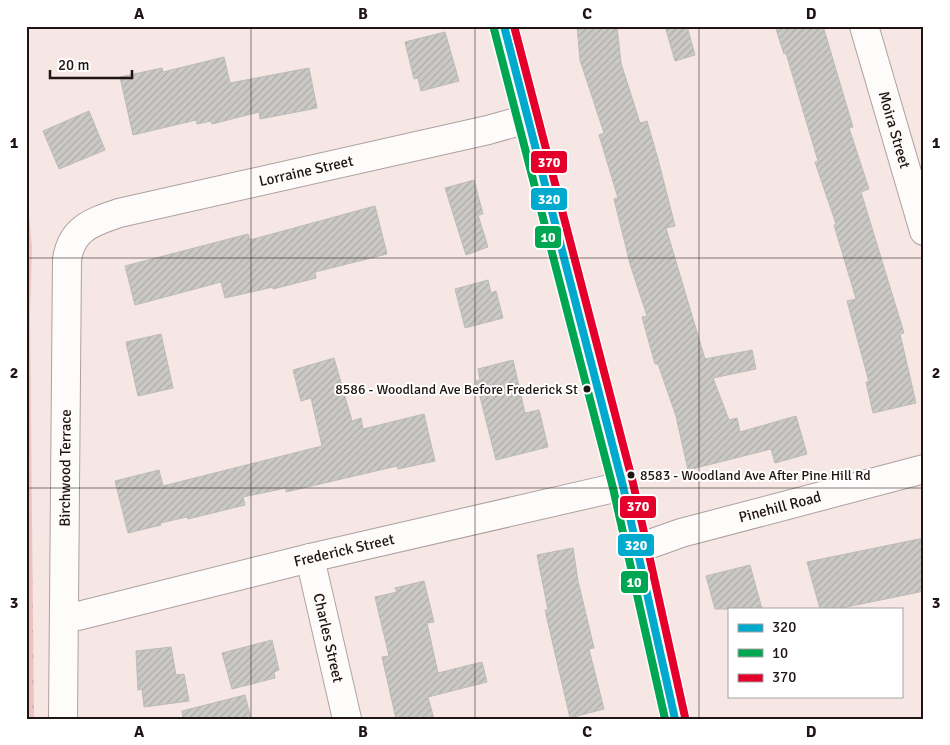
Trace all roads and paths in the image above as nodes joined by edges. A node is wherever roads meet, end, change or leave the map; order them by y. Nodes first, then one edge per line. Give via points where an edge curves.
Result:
1 (504, 26) edge
2 (864, 26) edge
3 (527, 118) junction
4 (87, 224) joint
5 (924, 231) edge
6 (924, 469) edge
7 (623, 486) junction
8 (636, 549) junction
9 (310, 558) junction
10 (64, 616) junction
11 (63, 719) edge
12 (347, 719) edge
13 (675, 719) edge

1 - 3 main road
2 - 5 street, Moira Street
3 - 4 street, Lorraine Street via 488,130
3 - 7 main road
4 - 10 street, Birchwood Terrace via 75,236 67,260
6 - 8 street, Pinehill Road
7 - 8 main road
7 - 9 street, Frederick Street
8 - 13 main road
9 - 10 street, Frederick Street via 78,616
9 - 12 street, Charles Street
10 - 11 street, Birchwood Terrace

